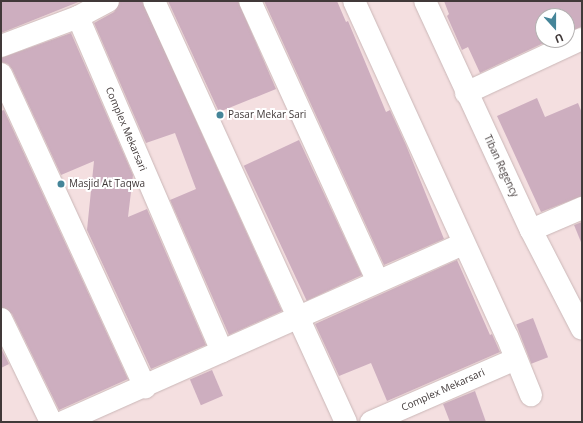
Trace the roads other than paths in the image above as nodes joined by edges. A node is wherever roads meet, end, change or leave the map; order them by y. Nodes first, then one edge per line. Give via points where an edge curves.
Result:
1 (108, 1) edge
2 (154, 1) edge
3 (250, 1) edge
4 (354, 1) edge
5 (425, 1) edge
6 (78, 17) junction
7 (582, 39) edge
8 (1, 46) edge
9 (1, 74) edge
10 (466, 93) junction
11 (582, 208) edge
12 (531, 230) junction
13 (463, 244) junction
14 (377, 280) junction
15 (299, 316) junction
16 (1, 319) edge
17 (582, 329) edge
18 (222, 351) junction
19 (516, 359) junction
20 (145, 387) junction
21 (531, 394) dead end
22 (51, 422) edge
23 (63, 422) edge
24 (346, 422) edge
25 (371, 422) edge

1 - 6 street
2 - 15 street
3 - 14 street
4 - 13 street
5 - 10 street, Tiban Regency
6 - 8 street
6 - 18 street, Complex Mekarsari
7 - 10 street
9 - 20 street
10 - 12 street, Tiban Regency
11 - 12 street
12 - 17 street, Tiban Regency
13 - 14 street
13 - 19 street
14 - 15 street
15 - 18 street
15 - 24 street
16 - 22 street
18 - 20 street
19 - 21 street
19 - 25 street, Complex Mekarsari
20 - 23 street

